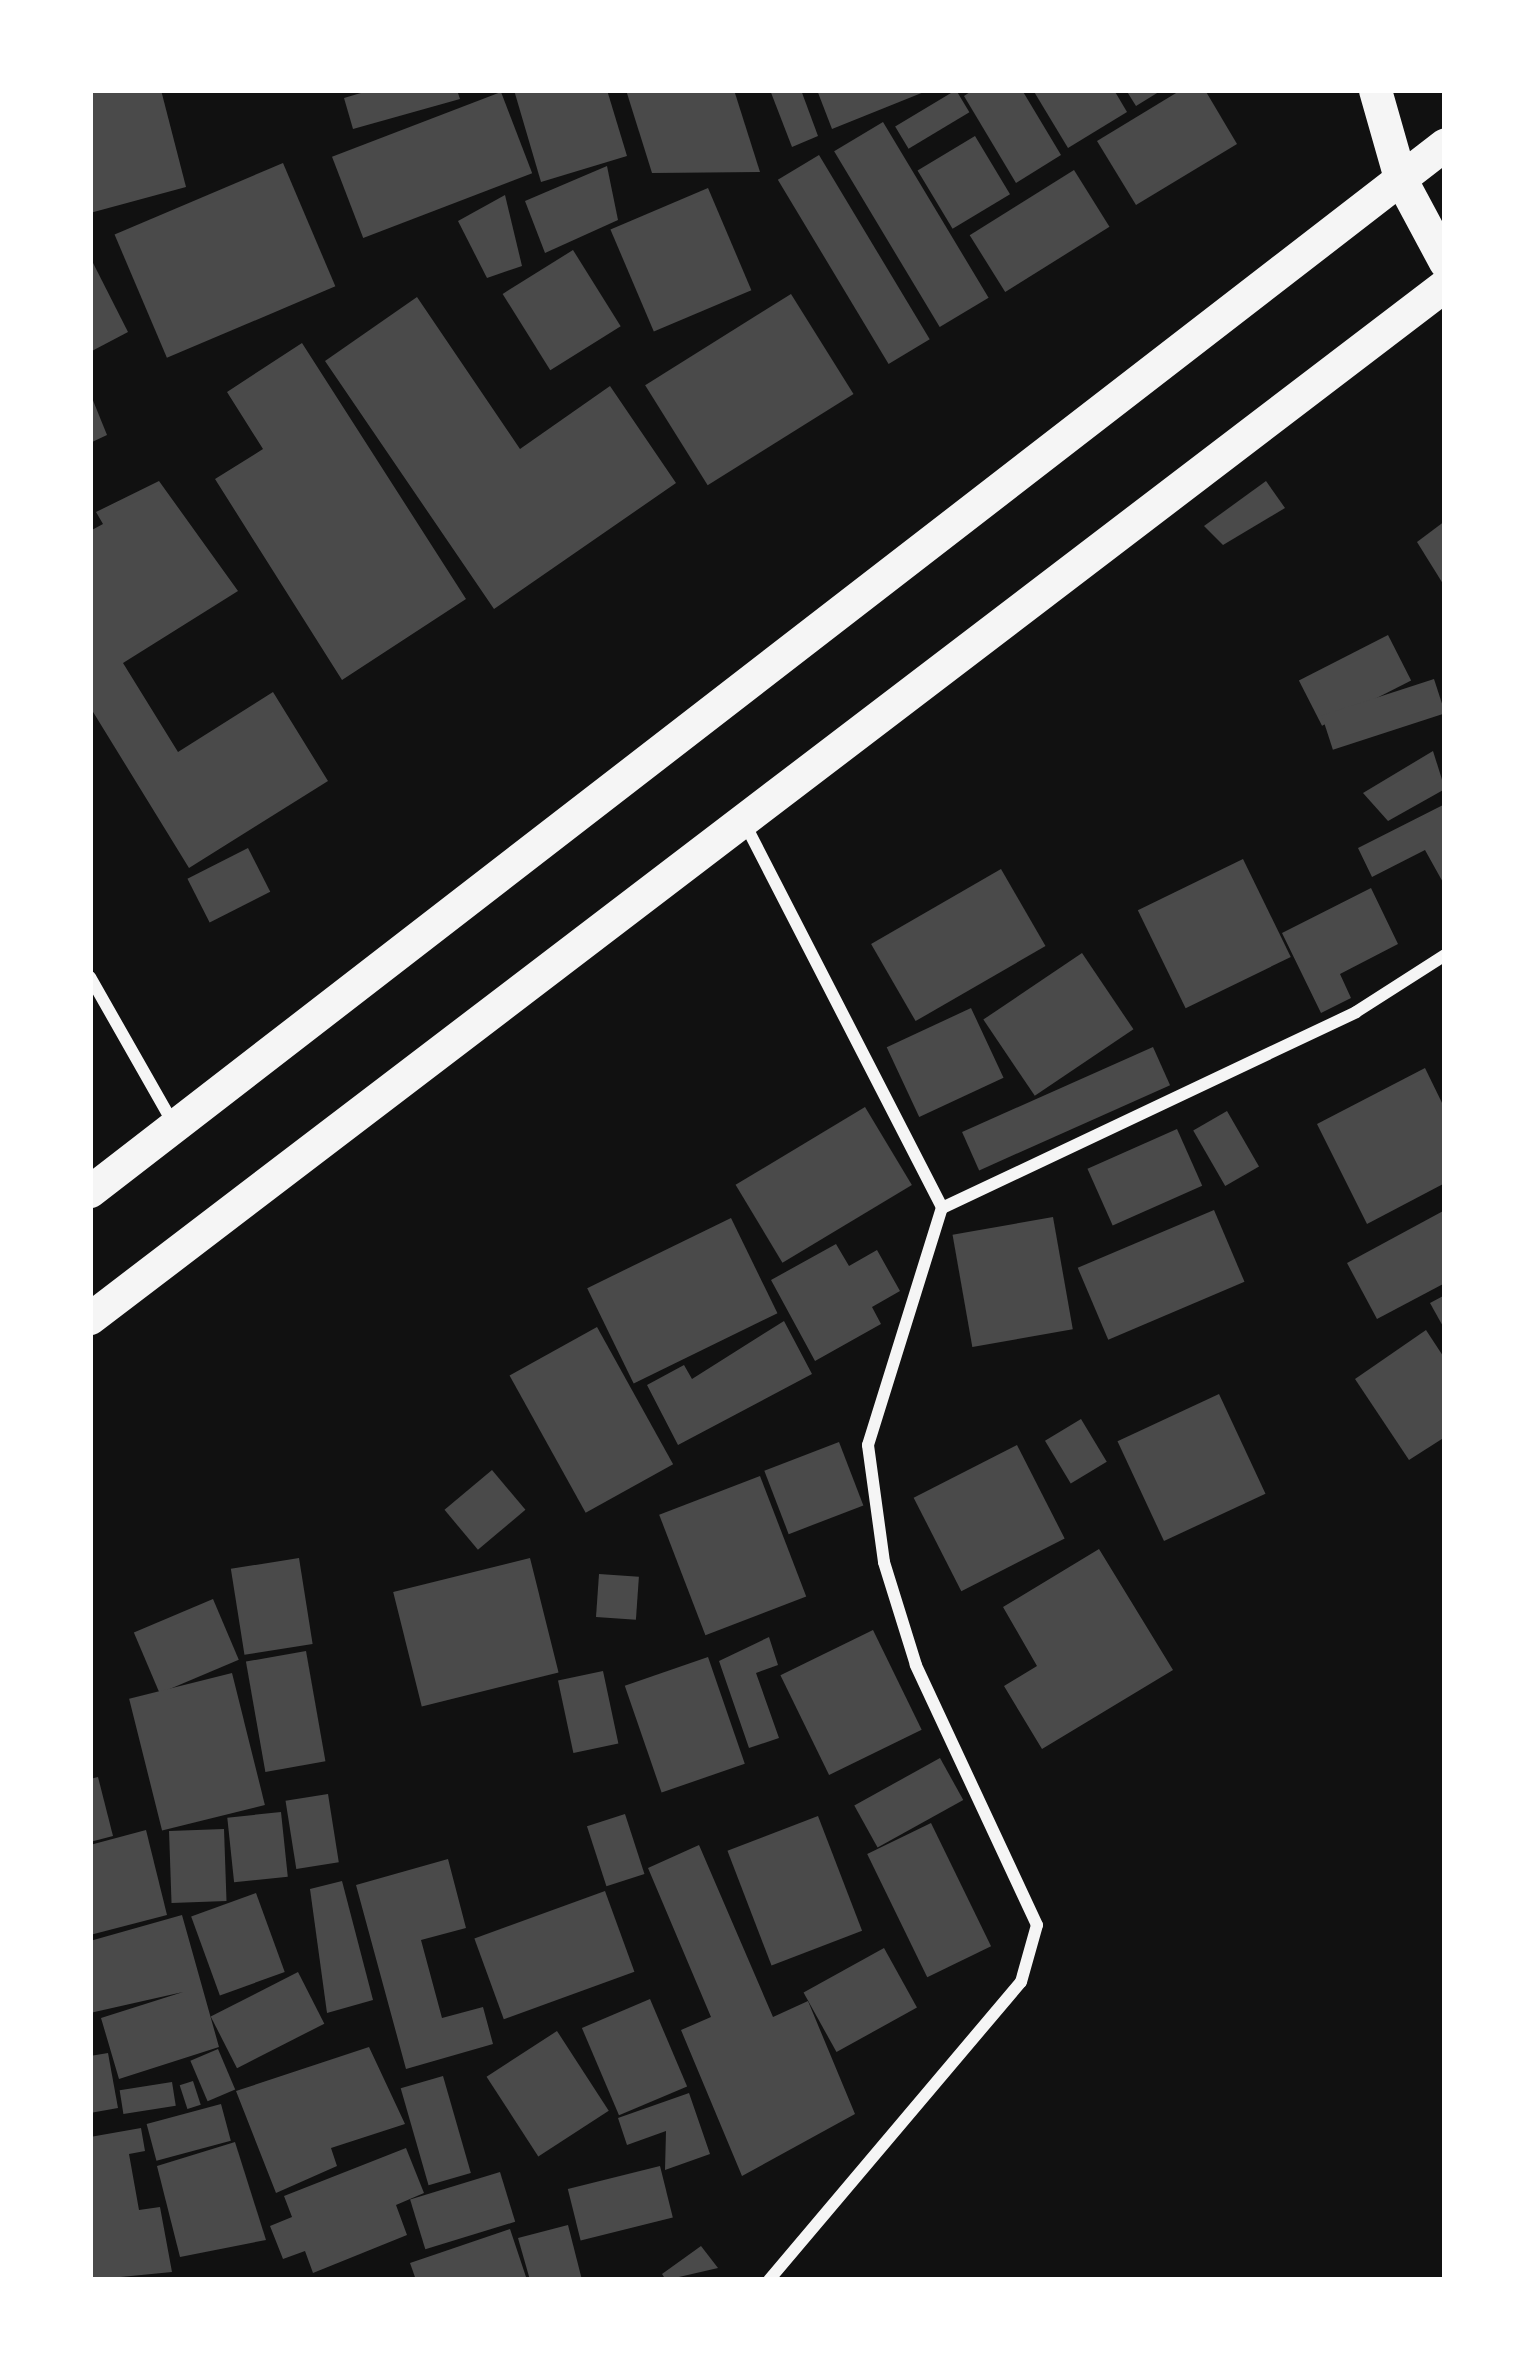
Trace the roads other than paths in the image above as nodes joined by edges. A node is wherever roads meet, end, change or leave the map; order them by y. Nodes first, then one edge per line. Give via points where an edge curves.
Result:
1 (1372, 92) edge
2 (1445, 144) edge
3 (1400, 178) junction
4 (1445, 262) edge
5 (1445, 285) edge
6 (744, 822) junction
7 (1445, 955) edge
8 (90, 977) edge
9 (177, 1131) junction
10 (90, 1191) edge
11 (943, 1208) junction
12 (90, 1318) edge
13 (769, 2280) edge

1 - 3 highway
2 - 3 highway
3 - 4 highway
3 - 9 highway
5 - 6 highway
6 - 11 street
6 - 12 highway
7 - 11 street via 1356,1012
8 - 9 street
9 - 10 highway
11 - 13 street via 868,1445 884,1562 916,1665 1037,1924 1021,1982

